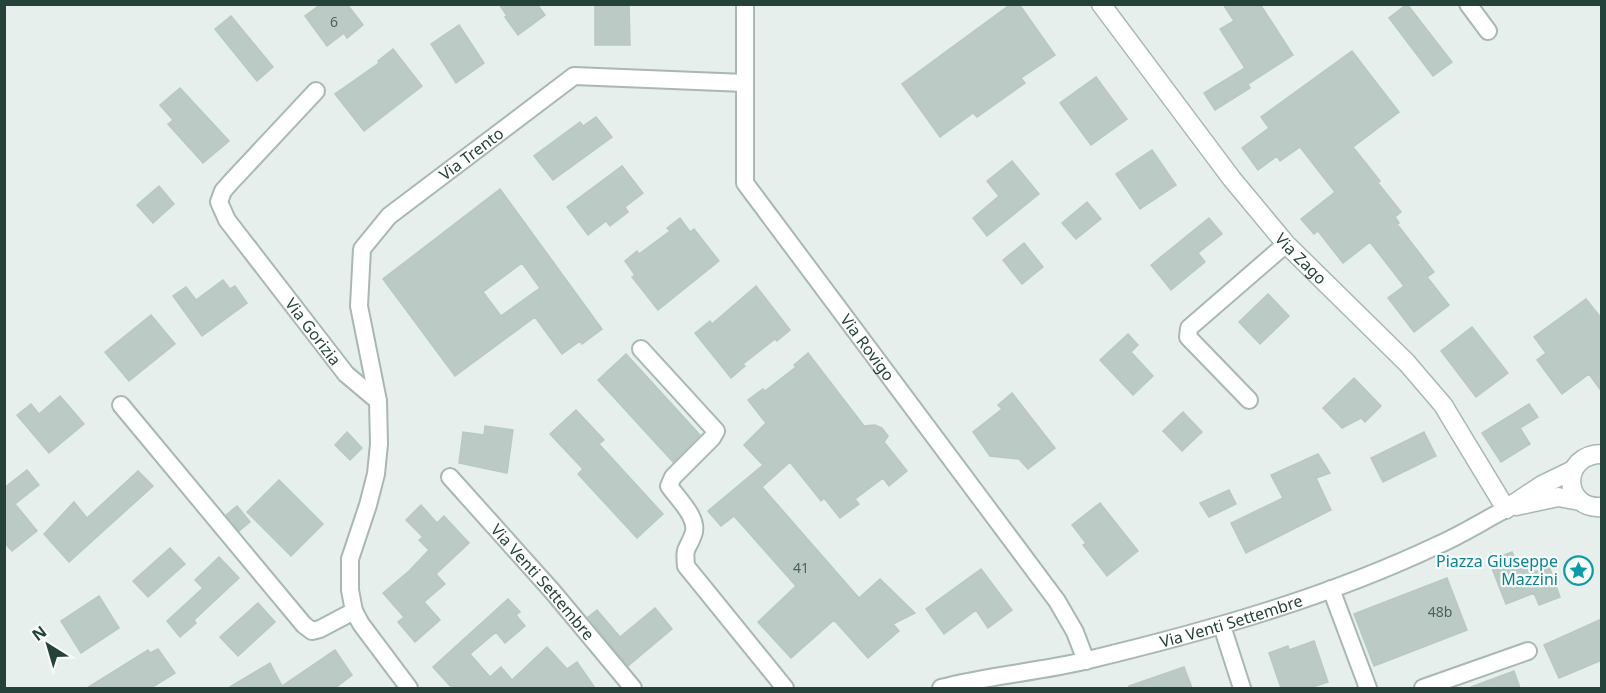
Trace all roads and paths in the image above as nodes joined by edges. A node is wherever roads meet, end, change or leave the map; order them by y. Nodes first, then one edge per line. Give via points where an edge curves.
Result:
1 (745, 4) edge
2 (1101, 4) edge
3 (1468, 4) edge
4 (1488, 31) dead end
5 (745, 83) junction
6 (316, 91) dead end
7 (1286, 244) junction
8 (641, 349) dead end
9 (1249, 400) dead end
10 (378, 401) junction
11 (121, 405) dead end
12 (1602, 454) edge
13 (1573, 470) junction
14 (450, 477) dead end
15 (1580, 501) junction
16 (1602, 507) edge
17 (1506, 509) junction
18 (1331, 590) junction
19 (354, 611) junction
20 (1221, 626) junction
21 (1528, 651) dead end
22 (1086, 660) junction
23 (409, 688) edge
24 (633, 688) edge
25 (785, 688) edge
26 (945, 688) edge
27 (1242, 688) edge
28 (1368, 688) edge
29 (1423, 688) edge

1 - 5 street, Via Rovigo
2 - 7 street, Via Zago via 1232,179
3 - 4 street
5 - 10 street, Via Trento via 574,76 389,216 362,249 359,306
5 - 22 street, Via Rovigo via 745,183 1057,601
6 - 10 street, Via Gorizia via 230,183 219,202 227,220 346,374
7 - 9 street via 1189,328 1188,338
7 - 17 street, Via Zago via 1407,363 1443,405
8 - 25 street via 716,430 669,486 694,521 694,534 684,550 686,566
10 - 19 street via 376,474 350,559
11 - 19 street via 304,625 312,631 320,629
12 - 13 street via 1584,458
13 - 15 street via 1572,487
13 - 17 street
14 - 24 street, Via Venti Settembre
15 - 16 street
15 - 17 street via 1558,497
17 - 18 street, Via Venti Settembre via 1439,545
18 - 20 street, Via Venti Settembre
18 - 28 street
19 - 23 street
20 - 22 street, Via Venti Settembre
20 - 27 street
21 - 29 street
22 - 26 street, Via Venti Settembre

